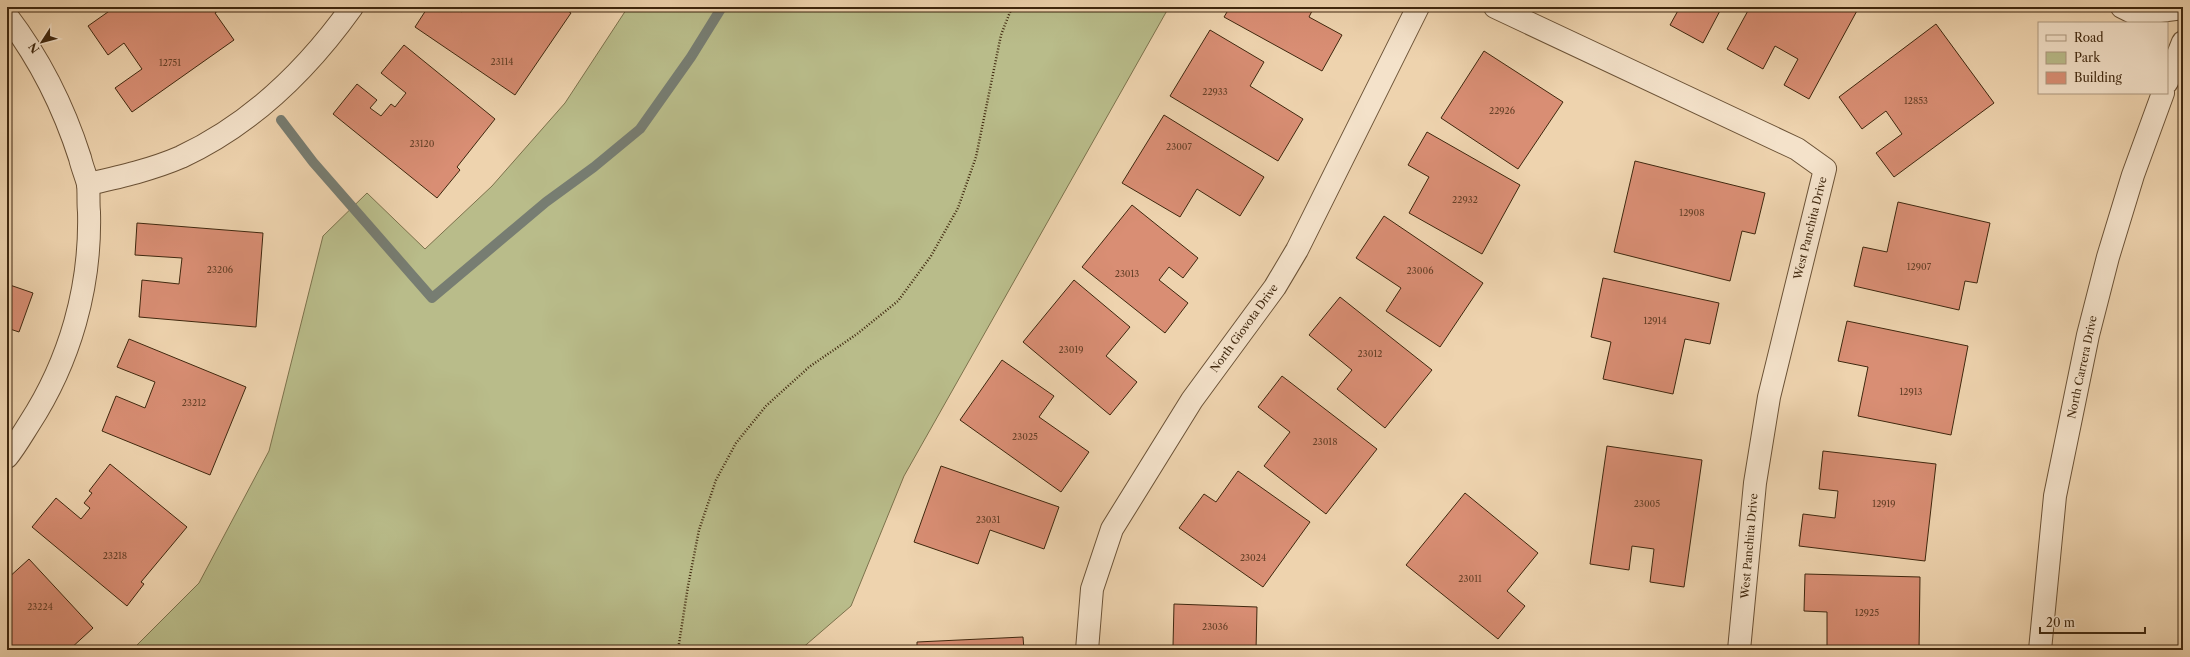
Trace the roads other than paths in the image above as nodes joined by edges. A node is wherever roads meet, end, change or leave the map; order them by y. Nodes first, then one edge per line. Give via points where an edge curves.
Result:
1 (352, 7) edge
2 (1418, 7) edge
3 (1495, 7) edge
4 (2122, 7) edge
5 (2183, 8) edge
6 (7, 16) edge
7 (2183, 42) edge
8 (2168, 80) edge
9 (2163, 94) edge
10 (88, 184) junction
11 (7, 457) edge
12 (1087, 650) edge
13 (1739, 650) edge
14 (2040, 650) edge

1 - 10 street via 316,55 288,84 244,120 180,157 132,174
2 - 12 street, North Giovota Drive via 1294,256 1192,400 1112,529 1092,589
3 - 13 street, West Panchita Drive via 1797,149 1825,169 1768,397 1755,483
4 - 5 street via 2136,14
6 - 10 street via 19,31 46,77 73,136
7 - 8 street
9 - 14 street, North Carrera Drive via 2120,220 2088,336 2055,496
10 - 11 street via 89,235 86,273 77,320 63,362 40,408

